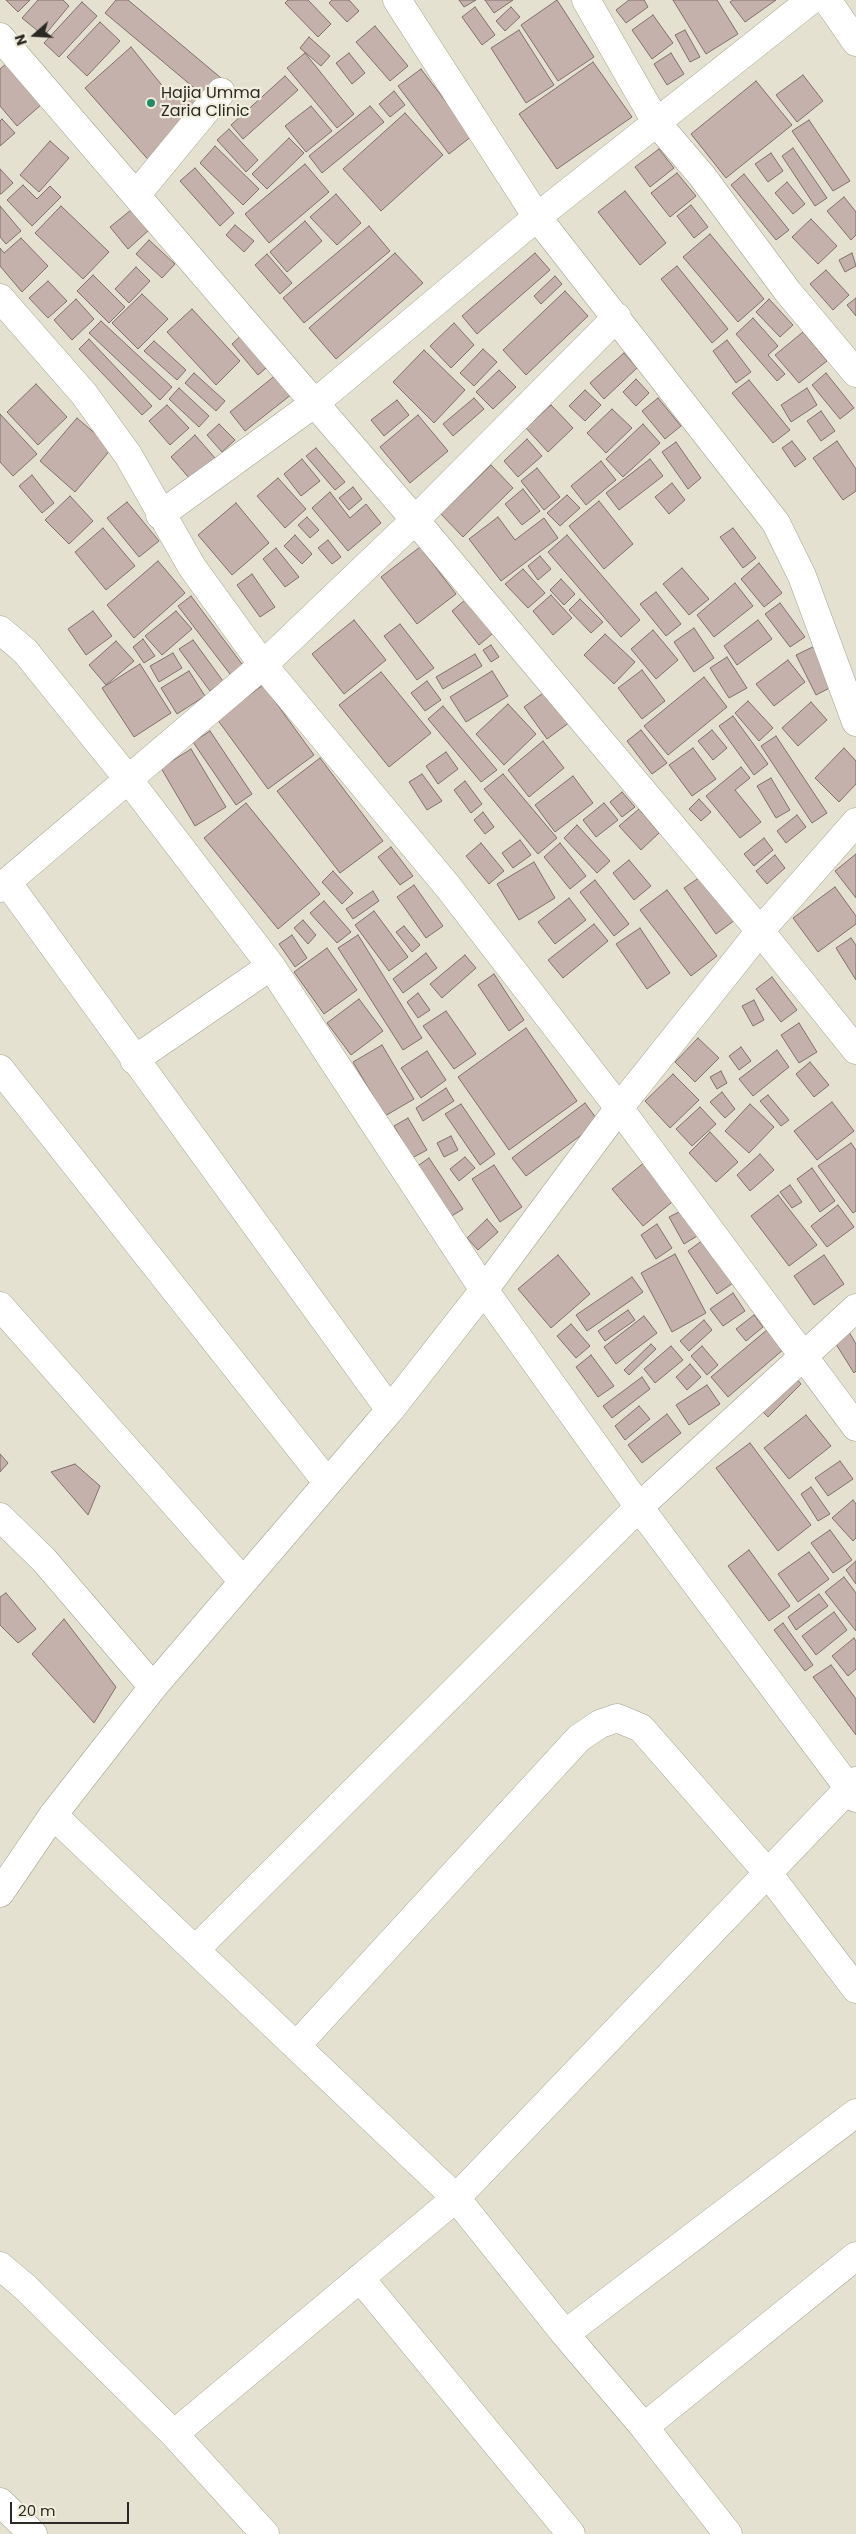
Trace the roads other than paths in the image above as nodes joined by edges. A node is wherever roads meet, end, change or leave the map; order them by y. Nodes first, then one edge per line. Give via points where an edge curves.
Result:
1 (397, 0) edge
2 (586, 0) edge
3 (811, 0) edge
4 (827, 0) edge
5 (0, 37) edge
6 (856, 42) edge
7 (221, 92) dead end
8 (656, 122) junction
9 (137, 194) junction
10 (537, 217) junction
11 (0, 298) edge
12 (617, 317) junction
13 (856, 373) edge
14 (315, 403) junction
15 (160, 515) junction
16 (415, 520) junction
17 (0, 630) edge
18 (263, 665) junction
19 (856, 722) edge
20 (128, 779) junction
21 (856, 822) edge
22 (4, 885) edge
23 (760, 931) junction
24 (271, 966) junction
25 (856, 1050) edge
26 (134, 1060) junction
27 (0, 1069) edge
28 (619, 1108) junction
29 (484, 1290) junction
30 (0, 1306) edge
31 (856, 1308) edge
32 (803, 1354) junction
33 (390, 1410) junction
34 (856, 1427) edge
35 (327, 1482) junction
36 (639, 1506) junction
37 (0, 1517) edge
38 (242, 1580) junction
39 (153, 1687) junction
40 (853, 1789) edge
41 (53, 1815) junction
42 (768, 1872) junction
43 (2, 1884) edge
44 (196, 1949) junction
45 (856, 1989) edge
46 (296, 2046) junction
47 (856, 2112) edge
48 (456, 2198) junction
49 (856, 2256) edge
50 (0, 2266) edge
51 (360, 2278) junction
52 (565, 2334) junction
53 (644, 2427) junction
54 (174, 2434) junction
55 (0, 2502) edge
56 (33, 2534) edge
57 (264, 2534) edge
58 (571, 2534) edge
59 (728, 2534) edge

1 - 10 street
2 - 8 street
3 - 8 street
4 - 6 street
5 - 9 street
7 - 9 street
8 - 10 street
8 - 13 street via 702,176 788,292
9 - 14 street
10 - 12 street
10 - 14 street
11 - 15 street via 84,394 128,455
12 - 16 street
12 - 19 street via 776,523 802,576
14 - 15 street
14 - 16 street
15 - 18 street via 192,567
16 - 18 street
16 - 23 street
17 - 20 street via 25,651
18 - 20 street
18 - 28 street via 449,888
20 - 22 street
20 - 24 street
21 - 23 street
22 - 26 street
23 - 25 street
23 - 28 street
24 - 26 street
24 - 29 street
26 - 33 street
27 - 35 street
28 - 29 street
28 - 32 street
29 - 33 street
29 - 36 street
30 - 38 street
31 - 32 street
32 - 34 street
32 - 36 street
33 - 35 street
35 - 38 street
36 - 40 street
36 - 44 street
37 - 39 street via 44,1560
38 - 39 street
39 - 41 street
40 - 42 street
41 - 43 street
41 - 44 street
42 - 45 street
42 - 46 street via 641,1728 618,1718 600,1724 578,1738
42 - 48 street
44 - 46 street
46 - 48 street
47 - 52 street
48 - 51 street
48 - 52 street
49 - 53 street
50 - 54 street
51 - 54 street
51 - 58 street
52 - 53 street
53 - 59 street
54 - 57 street
55 - 56 street

